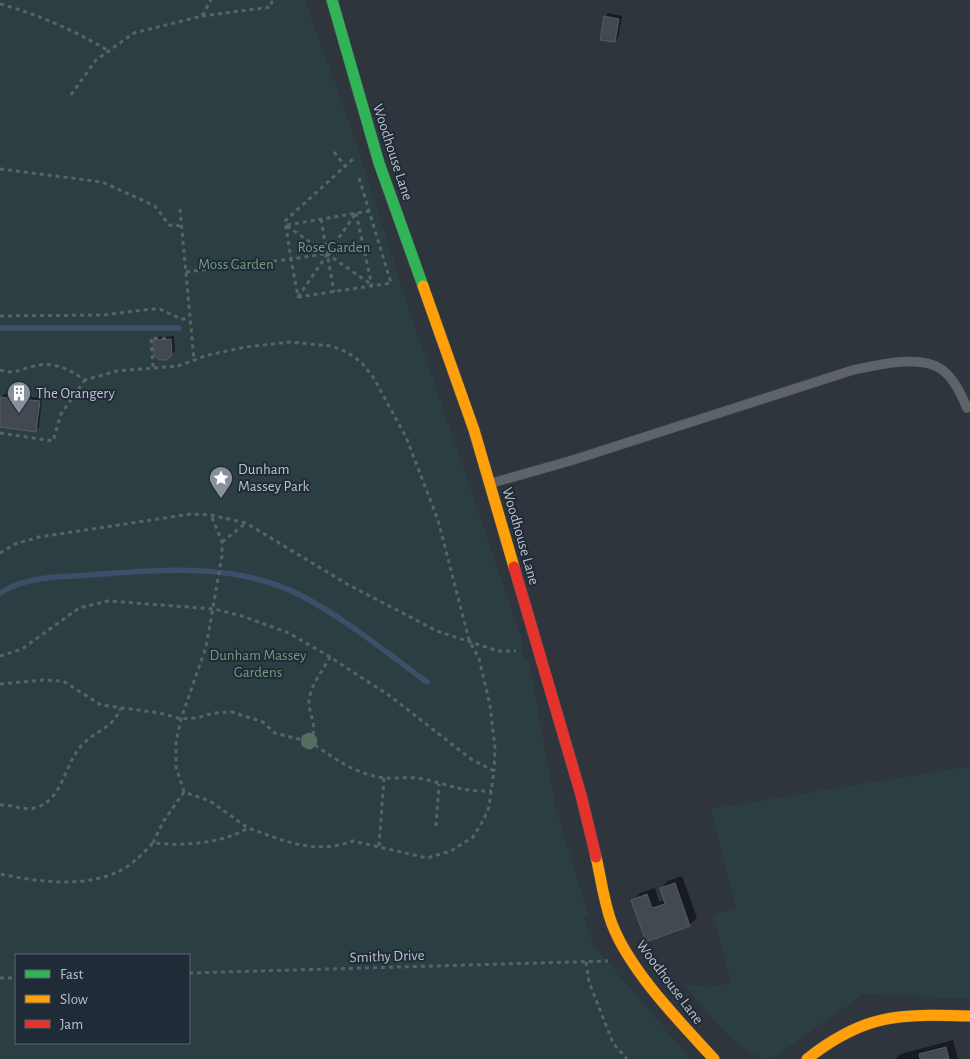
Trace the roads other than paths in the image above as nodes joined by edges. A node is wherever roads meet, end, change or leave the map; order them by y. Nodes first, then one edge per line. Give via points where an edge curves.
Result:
1 (332, 0) edge
2 (968, 408) dead end
3 (490, 484) junction
4 (970, 1016) edge
5 (714, 1059) edge
6 (807, 1059) edge

1 - 3 main road, Woodhouse Lane via 379,163 474,430
2 - 3 lane via 956,384 941,368 910,361 887,363 853,370
3 - 5 main road, Woodhouse Lane via 581,795 612,924 631,959 674,1016
4 - 6 main road via 892,1016 835,1037

